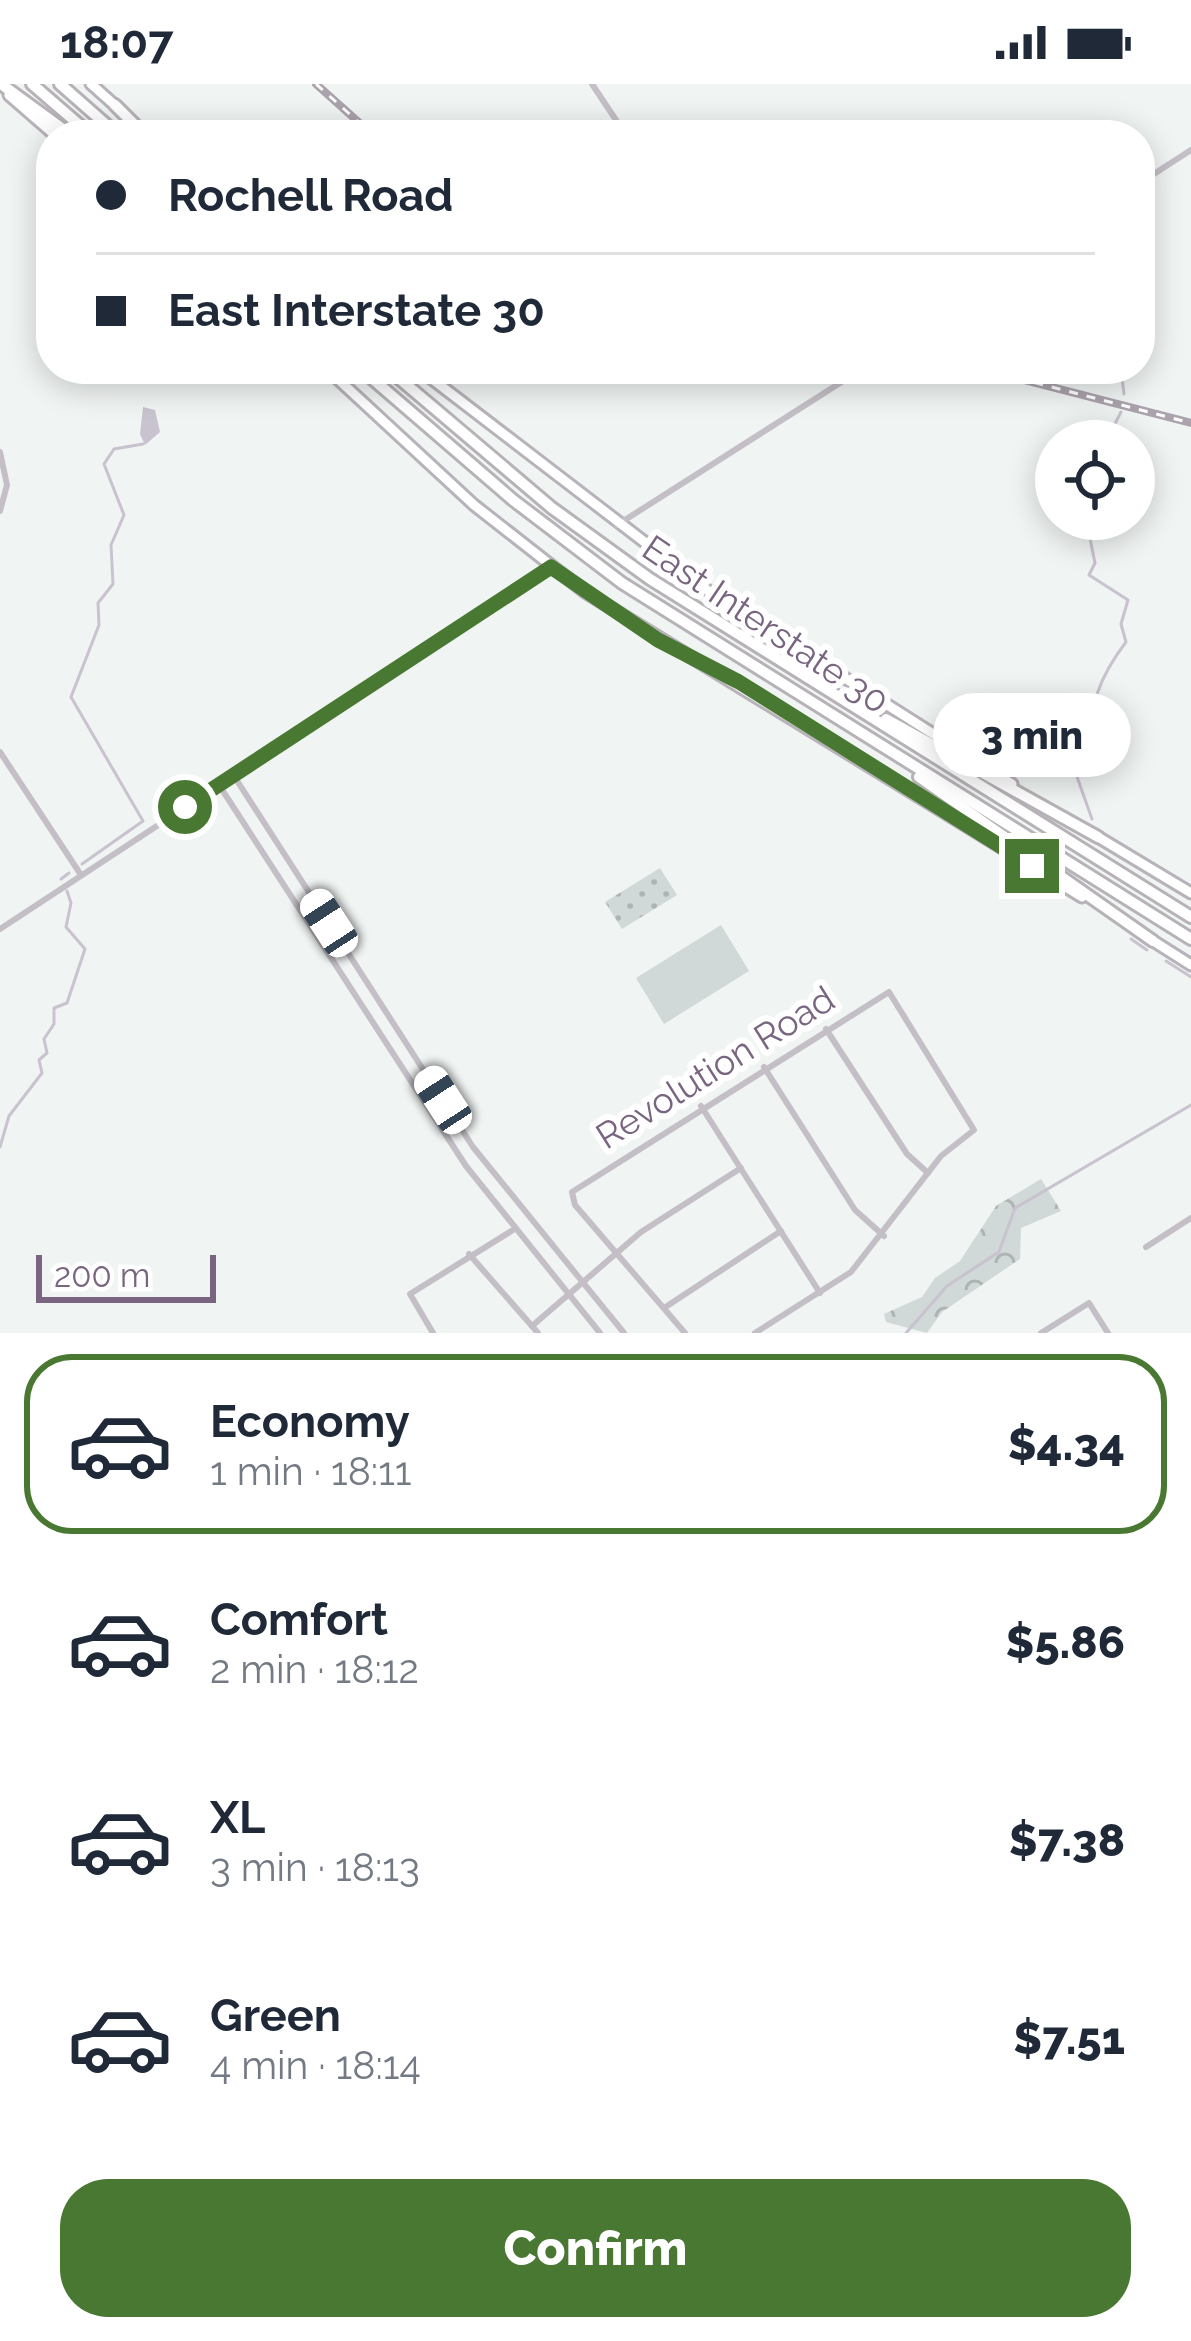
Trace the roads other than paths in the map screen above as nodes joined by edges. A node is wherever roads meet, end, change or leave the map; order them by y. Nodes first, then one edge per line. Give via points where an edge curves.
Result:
1 (32, 84) edge
2 (60, 84) edge
3 (91, 84) edge
4 (592, 84) edge
5 (1, 86) edge
6 (116, 105) joint
7 (38, 120) edge
8 (50, 120) edge
9 (74, 120) edge
10 (101, 120) edge
11 (132, 120) edge
12 (616, 120) edge
13 (1191, 150) edge
14 (1155, 173) edge
15 (343, 384) edge
16 (378, 384) edge
17 (406, 384) edge
18 (437, 384) edge
19 (838, 384) edge
20 (0, 452) edge
21 (0, 511) edge
22 (617, 524) junction
23 (551, 567) junction
24 (710, 616) junction
25 (874, 742) junction
26 (0, 752) edge
27 (234, 776) junction
28 (219, 785) junction
29 (1098, 837) junction
30 (81, 875) junction
31 (1191, 893) edge
32 (1191, 917) edge
33 (0, 928) edge
34 (1191, 939) edge
35 (1153, 941) junction
36 (1191, 965) edge
37 (826, 1029) junction
38 (764, 1067) junction
39 (701, 1106) junction
40 (742, 1168) junction
41 (928, 1173) junction
42 (1191, 1217) edge
43 (513, 1230) junction
44 (781, 1231) junction
45 (884, 1236) junction
46 (1145, 1247) dead end
47 (616, 1252) junction
48 (470, 1254) junction
49 (581, 1283) junction
50 (820, 1292) junction
51 (567, 1295) junction
52 (664, 1308) junction
53 (535, 1329) edge
54 (433, 1333) edge
55 (600, 1333) edge
56 (624, 1333) edge
57 (685, 1333) edge
58 (755, 1333) edge
59 (1041, 1333) edge
60 (1108, 1333) edge

1 - 9 highway
2 - 10 highway
3 - 6 main road
4 - 12 street
5 - 7 main road
5 - 8 highway
6 - 11 highway
13 - 14 street
15 - 23 main road, East Interstate 30
16 - 25 highway via 622,583
17 - 24 highway via 552,508
18 - 22 main road, East Interstate 30
19 - 22 street
20 - 21 street via 8,485
22 - 29 main road, East Interstate 30 via 753,621
23 - 27 street
23 - 35 main road, East Interstate 30
24 - 29 highway
24 - 32 highway
25 - 34 highway
25 - 35 highway
26 - 30 street
27 - 28 street
27 - 49 street via 473,1147
28 - 30 street
28 - 43 street
29 - 31 main road, East Interstate 30
30 - 33 street
35 - 36 main road, East Interstate 30
37 - 38 street, Revolution Road
37 - 41 street via 907,1154
37 - 41 street, Revolution Road via 889,992 974,1130
38 - 39 street, Revolution Road
38 - 45 street via 858,1213
39 - 40 street
39 - 47 street, Revolution Road via 572,1192
40 - 44 street
40 - 47 street
41 - 45 street
42 - 46 street
43 - 48 street
43 - 51 street
44 - 50 street
44 - 52 street
45 - 50 street
47 - 49 street
47 - 52 street
48 - 53 street
48 - 54 street via 410,1294
49 - 51 street
49 - 56 street
50 - 58 street
51 - 53 street
51 - 55 street
52 - 57 street
59 - 60 street via 1089,1303

